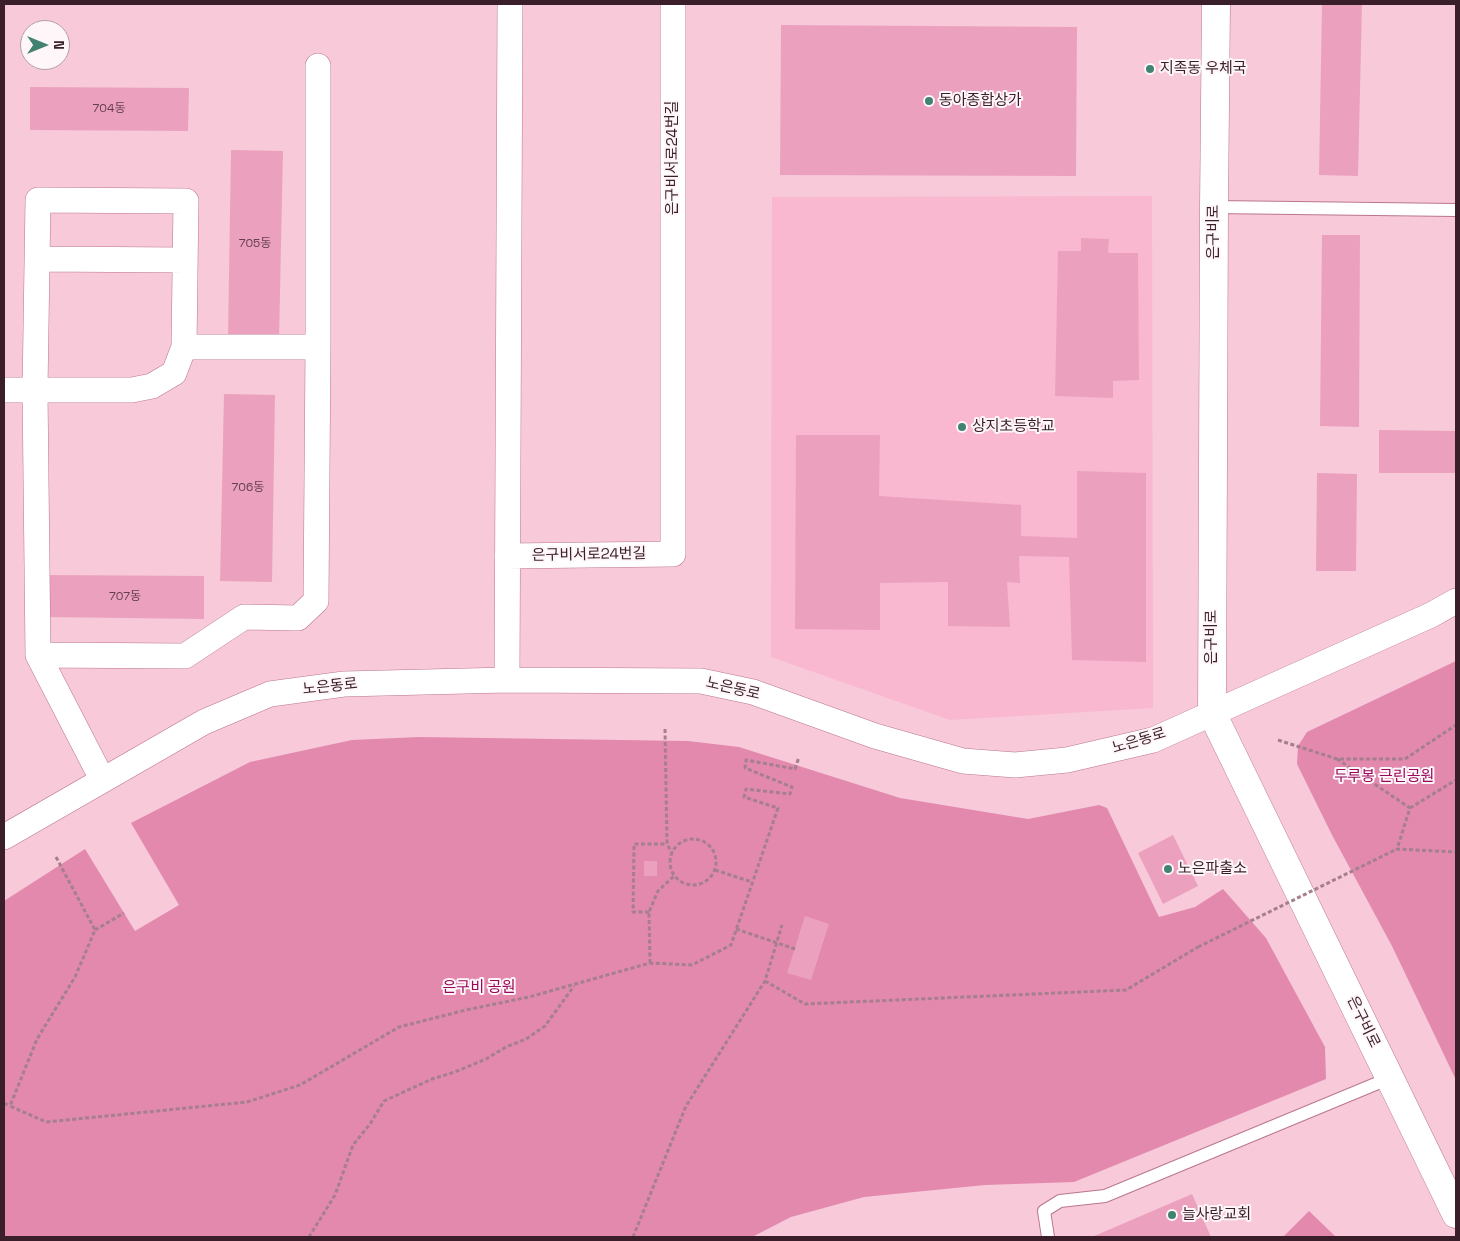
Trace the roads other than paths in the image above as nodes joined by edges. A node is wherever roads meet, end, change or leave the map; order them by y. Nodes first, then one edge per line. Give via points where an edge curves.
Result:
1 (510, 4) edge
2 (673, 4) edge
3 (1216, 4) edge
4 (318, 66) dead end
5 (1214, 207) junction
6 (1456, 210) edge
7 (37, 259) junction
8 (185, 260) junction
9 (184, 347) junction
10 (318, 347) junction
11 (4, 390) edge
12 (35, 390) junction
13 (507, 556) junction
14 (1456, 601) edge
15 (38, 655) junction
16 (507, 680) junction
17 (1212, 713) junction
18 (102, 779) junction
19 (4, 837) edge
20 (1390, 1078) junction
21 (1456, 1214) edge
22 (1047, 1237) edge

1 - 13 street
2 - 13 street, 은구비서로24번길 via 673,554
3 - 5 street, 은구비로
4 - 10 street
5 - 6 lane
5 - 17 street, 은구비로
7 - 8 street
7 - 8 street via 38,200 166,200 186,201
7 - 12 street
8 - 9 street
9 - 10 street
9 - 12 street via 174,373 152,386 132,390
10 - 15 street via 316,601 298,618 244,617 185,656
11 - 12 street
12 - 15 street
13 - 16 street
14 - 17 street, 노은동로
15 - 18 street
16 - 17 street, 노은동로 via 701,681 753,692 875,736 963,761 1015,765 1067,760 1153,740
16 - 18 street, 노은동로 via 344,684 270,694 204,722
17 - 20 street, 은구비로
18 - 19 street, 노은동로
20 - 21 street, 은구비로
20 - 22 lane via 1105,1196 1060,1201 1044,1211

